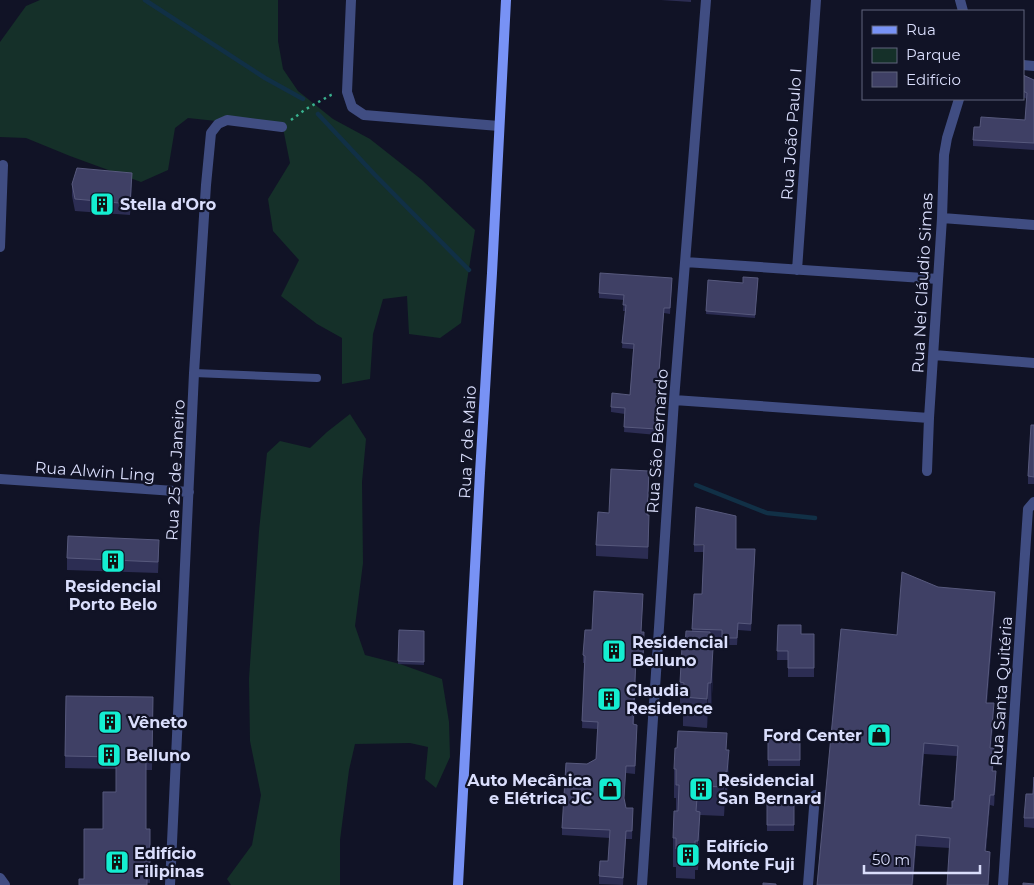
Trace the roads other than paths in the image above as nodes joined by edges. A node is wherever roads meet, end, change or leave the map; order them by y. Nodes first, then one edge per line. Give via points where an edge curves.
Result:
1 (351, 0) edge
2 (506, 0) edge
3 (706, 0) edge
4 (816, 0) edge
5 (959, 100) edge
6 (499, 126) junction
7 (282, 127) road end
8 (2, 165) dead end
9 (942, 218) junction
10 (1034, 225) edge
11 (0, 247) edge
12 (686, 262) junction
13 (798, 270) junction
14 (938, 279) junction
15 (934, 355) junction
16 (1034, 363) edge
17 (194, 373) junction
18 (317, 378) dead end
19 (674, 400) junction
20 (929, 418) junction
21 (927, 471) dead end
22 (0, 479) edge
23 (189, 492) junction
24 (1034, 502) edge
25 (815, 795) dead end
26 (0, 878) edge
27 (5, 885) edge
28 (170, 885) edge
29 (458, 885) edge
30 (642, 885) edge
31 (808, 885) edge
32 (1003, 885) edge

1 - 6 street via 347,92 352,107 364,115
2 - 6 street, Rua 7 de Maio
3 - 12 street, Rua São Bernardo
4 - 13 street, Rua João Paulo I
5 - 9 street, Rua Nei Cláudio Simas via 944,155
6 - 29 street, Rua 7 de Maio
7 - 17 street, Rua 25 de Janeiro via 227,120 218,124 211,133
8 - 11 street
9 - 10 street
9 - 14 street, Rua Nei Cláudio Simas
12 - 13 street
12 - 19 street, Rua São Bernardo
13 - 14 street
14 - 15 street, Rua Nei Cláudio Simas
15 - 16 street
15 - 20 street, Rua Nei Cláudio Simas
17 - 18 lane
17 - 23 street, Rua 25 de Janeiro
19 - 20 street
19 - 30 street, Rua São Bernardo
20 - 21 street, Rua Nei Cláudio Simas
22 - 23 street, Rua Alwin Ling
23 - 28 street, Rua 25 de Janeiro
24 - 32 street, Rua Santa Quitéria via 1028,509
25 - 31 street
26 - 27 street

